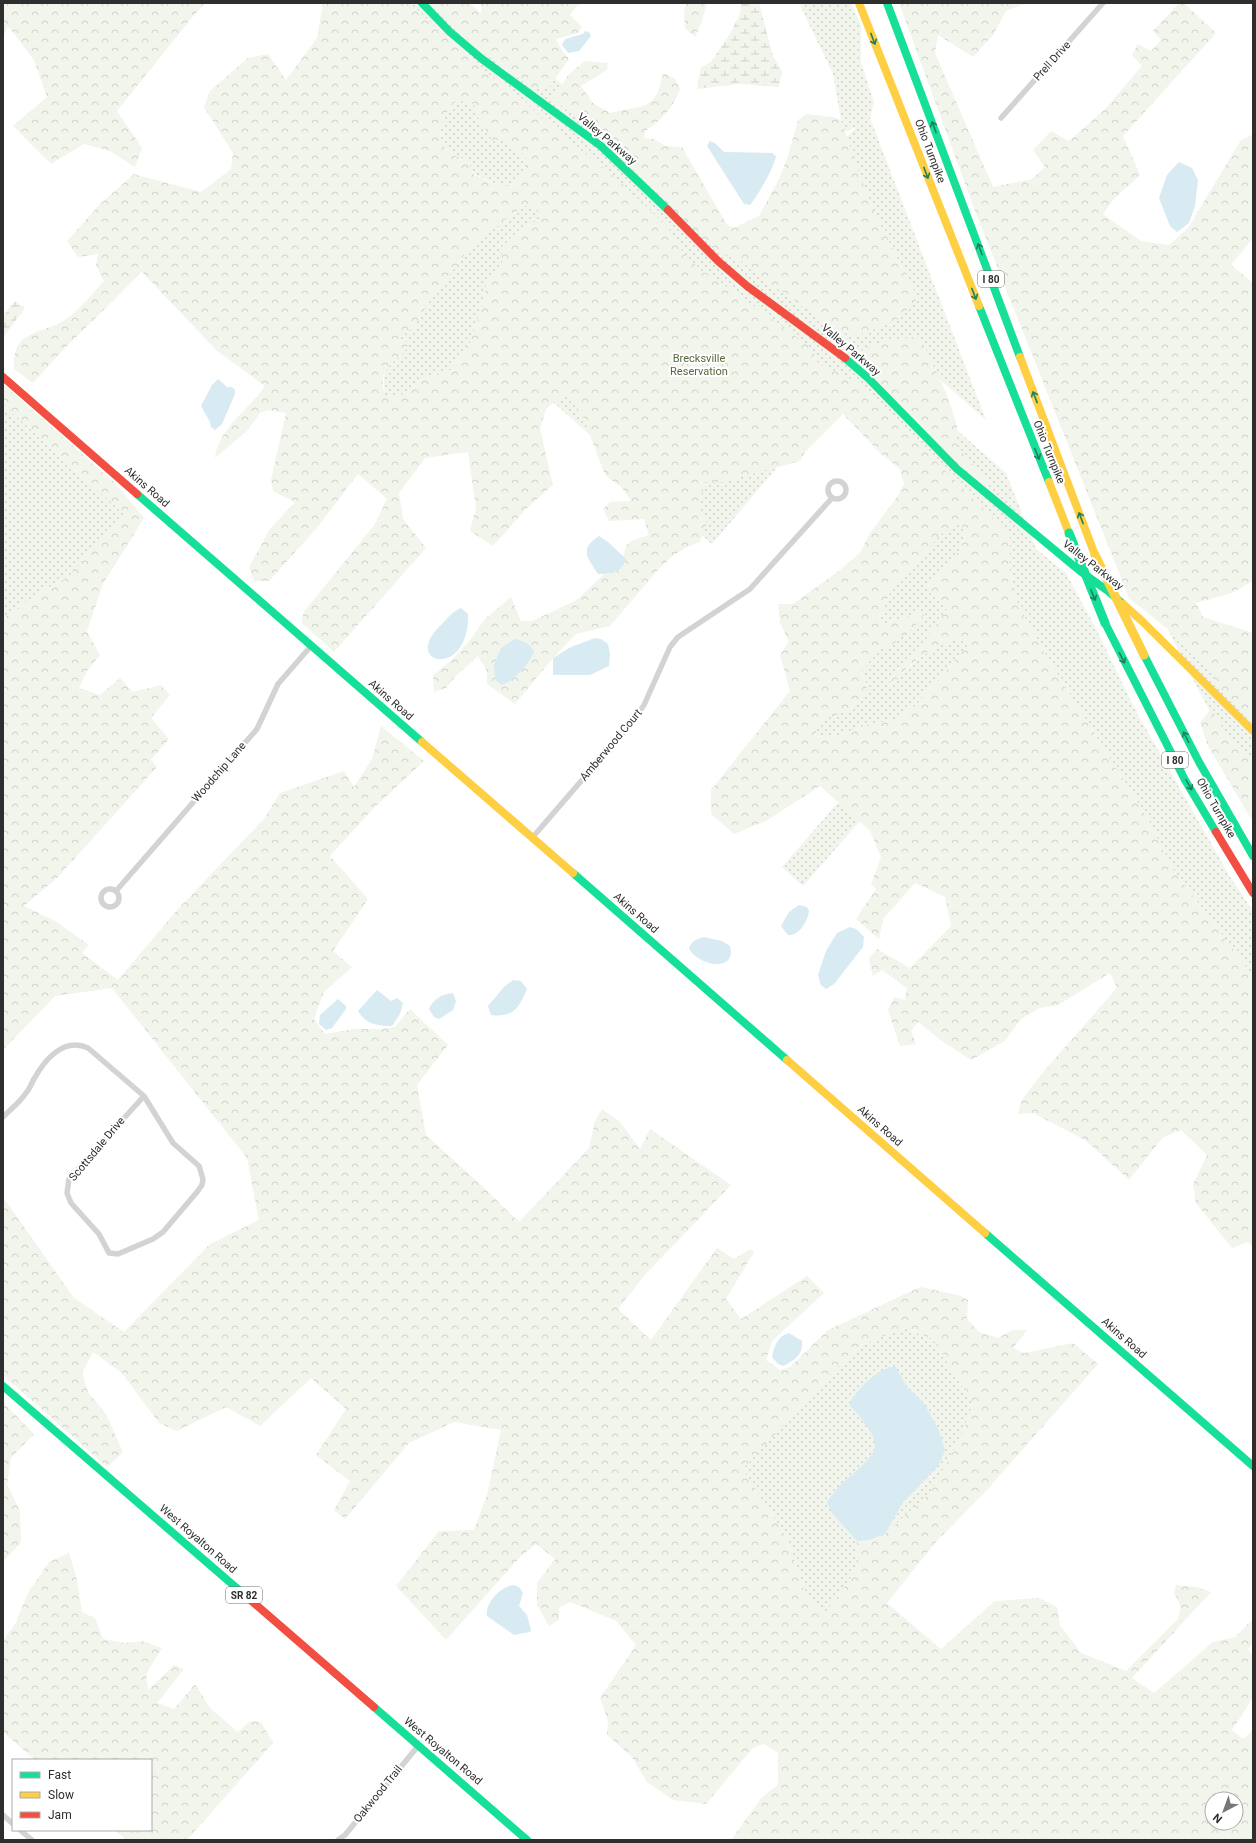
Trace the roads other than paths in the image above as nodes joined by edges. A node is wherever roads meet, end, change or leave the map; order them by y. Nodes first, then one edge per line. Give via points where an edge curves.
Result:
1 (422, 3) edge
2 (859, 3) edge
3 (887, 3) edge
4 (1103, 3) edge
5 (1001, 118) dead end
6 (3, 377) edge
7 (832, 498) dead end
8 (311, 646) junction
9 (1253, 731) edge
10 (532, 838) junction
11 (1253, 856) edge
12 (116, 891) dead end
13 (1253, 893) edge
14 (144, 1096) junction
15 (3, 1117) edge
16 (3, 1386) edge
17 (1253, 1466) edge
18 (418, 1746) junction
19 (3, 1815) edge
20 (12, 1823) edge
21 (21, 1831) edge
22 (32, 1840) edge
23 (338, 1840) edge
24 (527, 1840) edge

1 - 9 main road, Valley Parkway via 482,60 601,146 718,261 747,286 837,351 868,378 957,469 1108,591 1143,622
2 -> 13 main road, Ohio Turnpike / I 80, bridge via 1105,623 1186,780
11 -> 3 main road, Ohio Turnpike / I 80, bridge via 1199,762 1095,555
4 - 5 street, Prell Drive
6 - 8 main road, Akins Road
7 - 10 street, Amberwood Court via 750,589 678,637 670,647 644,705 632,722
8 - 10 main road, Akins Road
8 - 12 street, Woodchip Lane via 278,684 257,729
10 - 17 main road, Akins Road
14 - 14 street, Scottsdale Drive via 69,1179 67,1193 71,1204 99,1234 109,1253 118,1254 163,1232 202,1186 203,1179 199,1166 174,1143
14 - 15 street, Scottsdale Drive via 88,1048 72,1044 61,1048 52,1056 34,1078 27,1092
16 - 18 main road, West Royalton Road / SR 82
18 - 23 street, Oakwood Trail via 345,1835
18 - 24 main road, West Royalton Road / SR 82
19 - 20 street
21 - 22 street

